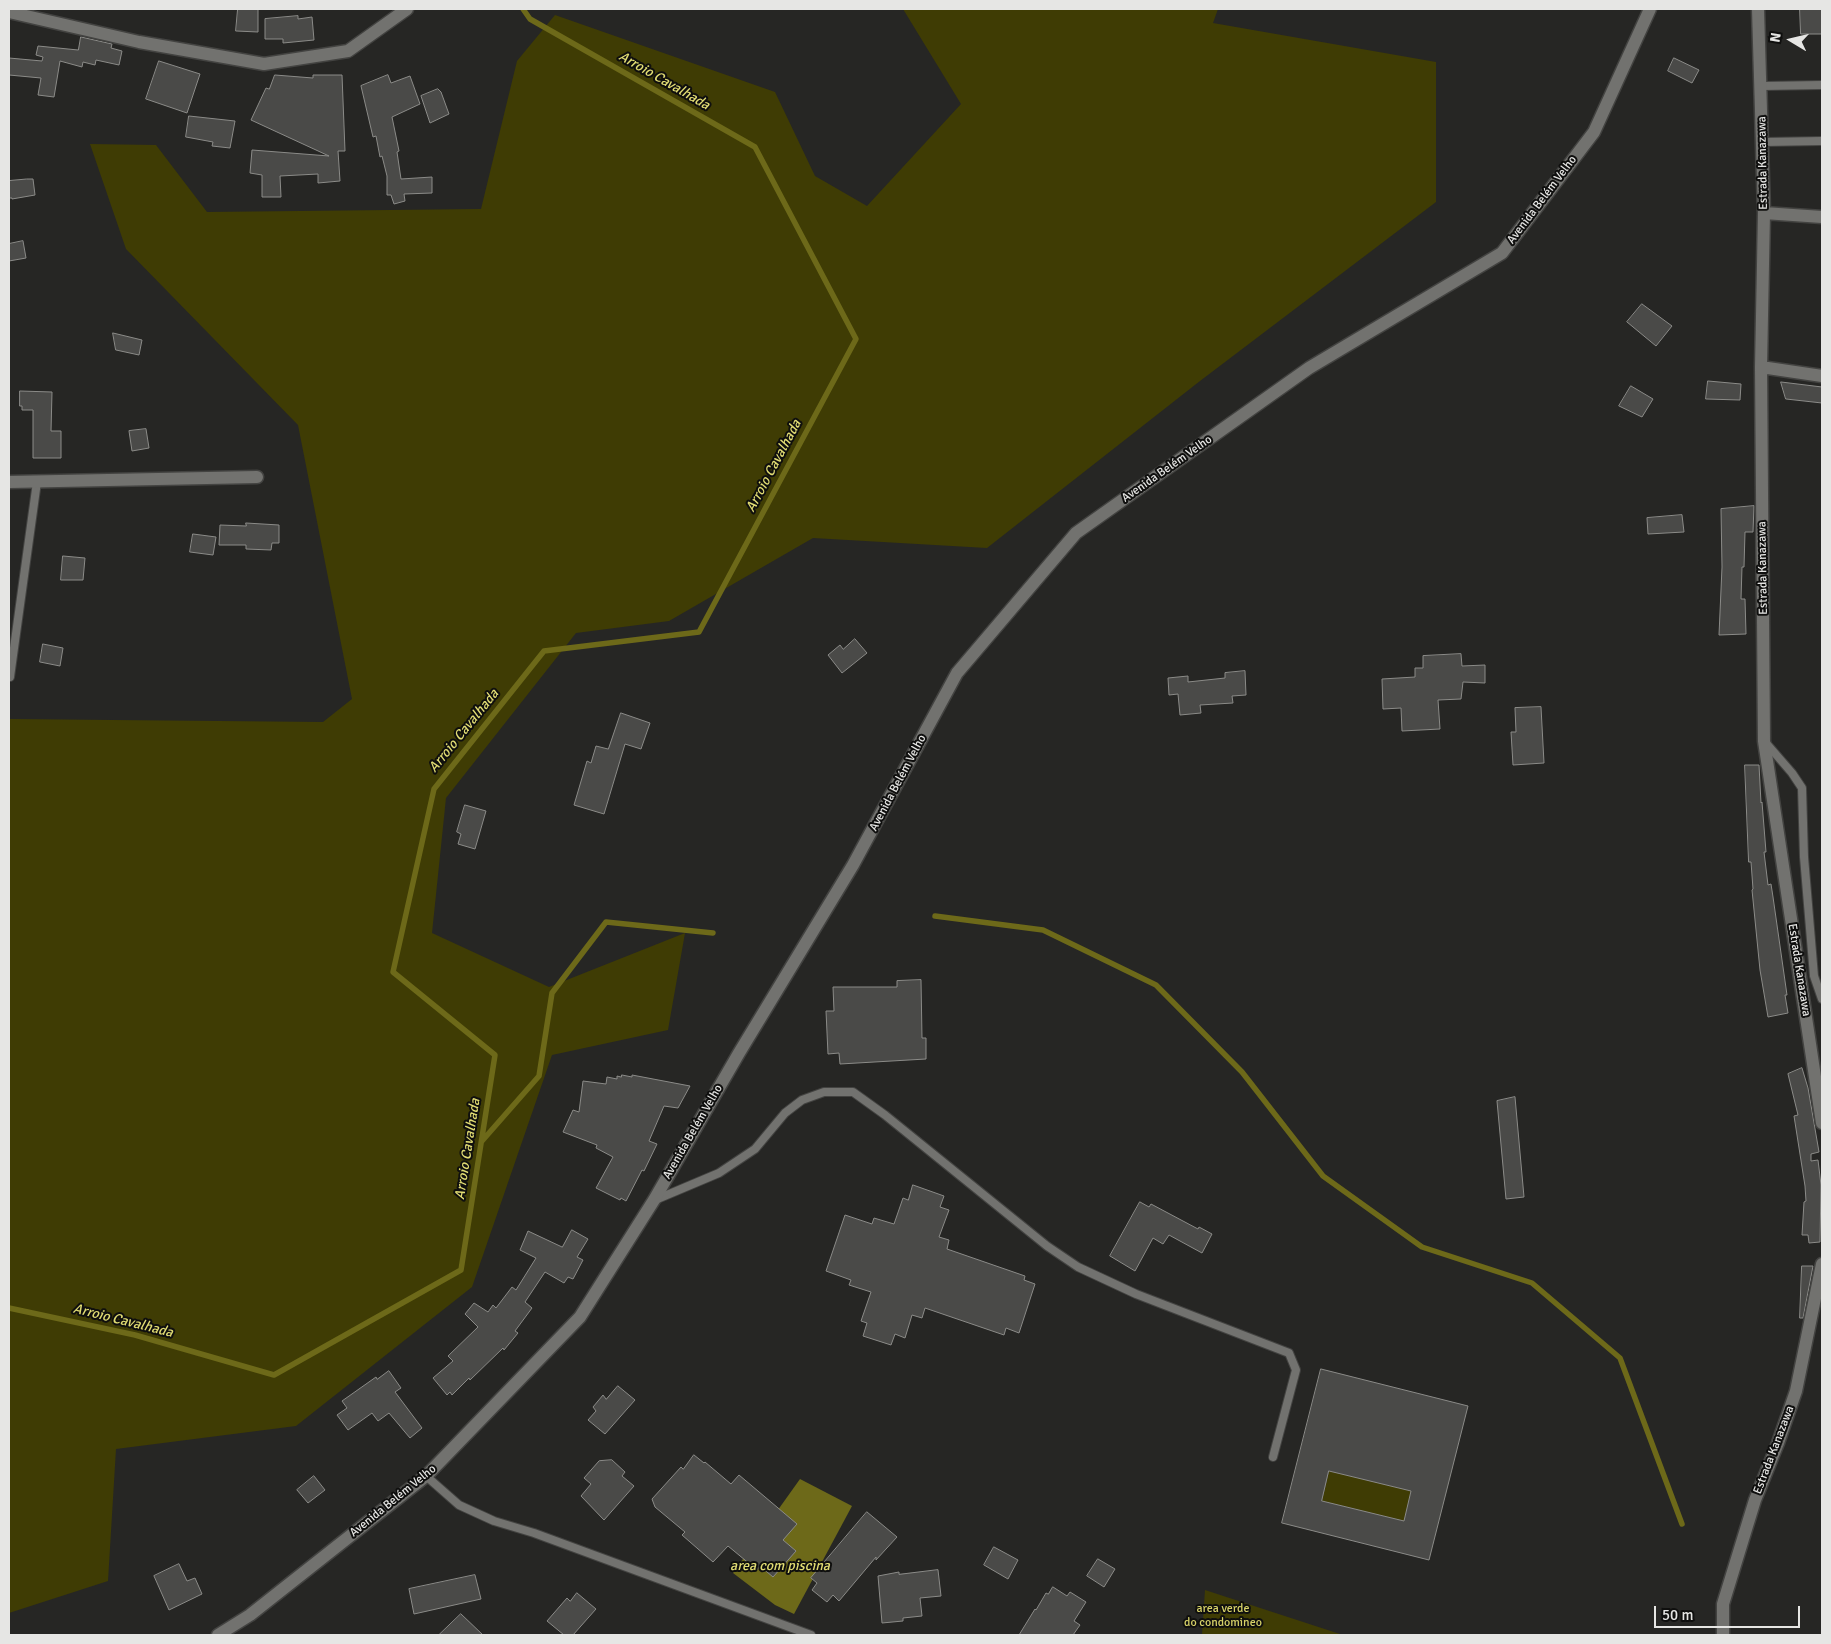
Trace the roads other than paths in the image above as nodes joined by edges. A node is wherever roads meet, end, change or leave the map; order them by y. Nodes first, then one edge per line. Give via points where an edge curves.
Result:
1 (407, 9) edge
2 (1650, 9) edge
3 (1758, 9) edge
4 (9, 12) edge
5 (1822, 85) edge
6 (1762, 86) junction
7 (1822, 141) edge
8 (1763, 142) junction
9 (1764, 212) junction
10 (1822, 217) edge
11 (1761, 367) junction
12 (1822, 376) edge
13 (257, 477) dead end
14 (9, 482) edge
15 (37, 482) junction
16 (10, 677) edge
17 (1764, 741) junction
18 (1822, 999) edge
19 (1822, 1122) edge
20 (654, 1200) junction
21 (1822, 1264) edge
22 (1273, 1457) dead end
23 (426, 1476) junction
24 (218, 1635) edge
25 (811, 1635) edge
26 (1723, 1635) edge

1 - 4 street via 348,51 264,64 139,42
2 - 20 street, Avenida Belém Velho via 1594,132 1502,253 1309,368 1076,533 956,673 853,865
3 - 6 street, Estrada Kanazawa
5 - 6 lane
6 - 8 street, Estrada Kanazawa
7 - 8 lane
8 - 9 street, Estrada Kanazawa
9 - 10 street
9 - 11 street, Estrada Kanazawa
11 - 12 street
11 - 17 street, Estrada Kanazawa
13 - 15 street
14 - 15 street
15 - 16 lane
17 - 18 lane via 1802,788 1814,976
17 - 19 street, Estrada Kanazawa
20 - 22 lane via 719,1173 755,1150 785,1113 802,1100 824,1092 852,1092 1078,1267 1136,1294 1289,1353 1296,1370
20 - 23 street, Avenida Belém Velho via 580,1317
21 - 26 street, Estrada Kanazawa via 1796,1391 1755,1500 1723,1604
23 - 24 street, Avenida Belém Velho via 250,1615
23 - 25 lane via 458,1505 494,1521

